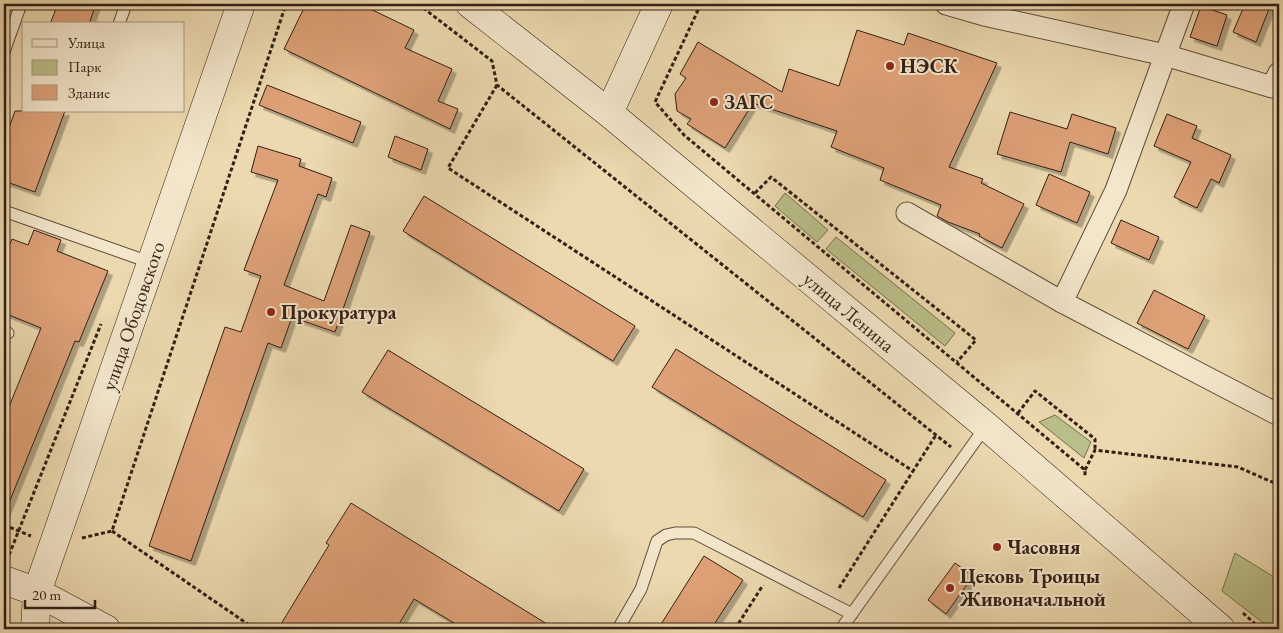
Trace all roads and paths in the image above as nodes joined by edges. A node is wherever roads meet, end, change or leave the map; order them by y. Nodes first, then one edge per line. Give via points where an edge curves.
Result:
1 (21, 4) edge
2 (126, 4) edge
3 (241, 4) edge
4 (286, 4) edge
5 (418, 4) edge
6 (470, 4) edge
7 (659, 4) edge
8 (682, 4) edge
9 (700, 4) edge
10 (946, 4) edge
11 (1184, 4) edge
12 (985, 9) edge
13 (697, 11) junction
14 (121, 22) edge
15 (4, 52) edge
16 (1165, 55) junction
17 (1279, 73) edge
18 (497, 85) junction
19 (609, 113) junction
20 (755, 193) junction
21 (4, 211) edge
22 (907, 213) dead end
23 (152, 263) junction
24 (1062, 302) junction
25 (104, 316) dead end
26 (957, 362) junction
27 (1018, 413) junction
28 (1279, 415) edge
29 (986, 426) junction
30 (936, 435) junction
31 (1095, 450) junction
32 (963, 457) junction
33 (1086, 470) junction
34 (913, 471) junction
35 (1092, 482) dead end
36 (1279, 485) edge
37 (4, 525) edge
38 (112, 530) junction
39 (18, 531) junction
40 (54, 544) junction
41 (5, 571) edge
42 (771, 572) junction
43 (37, 592) junction
44 (830, 602) junction
45 (852, 614) junction
46 (1230, 620) edge
47 (35, 629) edge
48 (106, 629) edge
49 (255, 629) edge
50 (618, 629) edge
51 (735, 629) edge
52 (841, 629) edge
53 (1261, 629) edge

1 - 15 lane
2 - 14 lane
3 - 23 street, улица Ободовского
4 - 38 path
5 - 18 path via 492,62
6 - 19 street, улица Ленина
7 - 19 street
8 - 13 path
9 - 13 path
10 - 12 street
11 - 16 street
12 - 16 street
13 - 20 path via 654,102 684,134
16 - 17 street via 1272,87
16 - 24 street via 1116,190
18 - 30 path
18 - 34 path via 448,168
19 - 29 street, улица Ленина
20 - 26 path
20 - 26 path via 771,177 976,340
21 - 23 lane
22 - 24 street
23 - 40 street, улица Ободовского
24 - 28 street
25 - 39 path
26 - 27 path
27 - 31 path via 1035,391 1095,439
27 - 33 path
29 - 32 lane
29 - 46 street, улица Ленина
30 - 32 path
30 - 34 path
31 - 33 path
31 - 36 path via 1238,466
32 - 45 lane
33 - 35 path via 1084,475
34 - 44 path
37 - 39 path
38 - 40 path
38 - 49 path
39 - 40 path
39 - 41 path
40 - 43 street, улица Ободовского
41 - 43 street
42 - 44 lane
42 - 50 lane via 694,533 666,535 657,541 641,589
42 - 51 path
43 - 47 street, улица Ободовского
43 - 48 street
44 - 45 lane
45 - 52 lane
46 - 53 path

